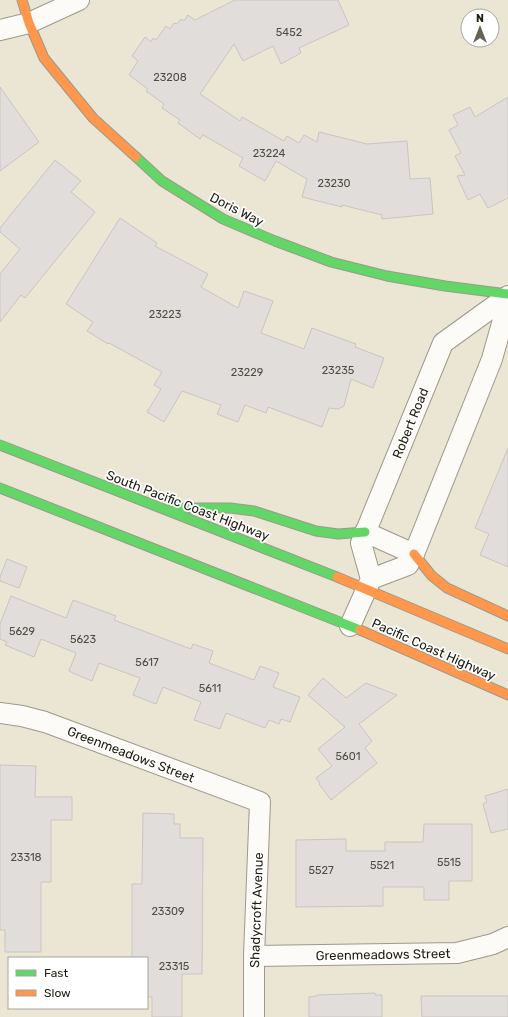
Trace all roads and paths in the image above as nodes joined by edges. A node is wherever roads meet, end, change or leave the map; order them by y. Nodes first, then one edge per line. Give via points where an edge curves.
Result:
1 (22, 0) edge
2 (79, 0) edge
3 (29, 23) junction
4 (0, 30) edge
5 (508, 295) edge
6 (508, 302) edge
7 (0, 445) edge
8 (0, 488) edge
9 (158, 508) junction
10 (364, 532) junction
11 (414, 554) junction
12 (369, 584) junction
13 (508, 616) edge
14 (350, 626) junction
15 (508, 649) edge
16 (508, 695) edge
17 (0, 713) edge
18 (260, 802) joint
19 (508, 937) edge
20 (254, 956) junction
21 (254, 1017) edge

1 - 3 main road, Doris Way
2 - 3 street
3 - 4 street
3 - 5 main road, Doris Way via 44,58 93,118 162,181 223,219 331,262 387,276
5 - 10 street, Robert Road via 443,343
6 - 11 street via 492,359
7 - 9 main road, South Pacific Coast Highway
8 - 14 main road
9 - 10 main road via 230,508 254,511 316,531 338,534
9 - 12 main road, South Pacific Coast Highway
10 - 11 street
10 - 12 street, Robert Road via 361,543
11 - 12 street via 408,565
11 - 13 main road via 432,576 447,588
12 - 14 street
12 - 15 main road
14 - 16 main road, Pacific Coast Highway
17 - 18 street, Greenmeadows Street via 45,722
18 - 20 street, Shadycroft Avenue
19 - 20 street, Greenmeadows Street via 493,944 458,953
20 - 21 street, Shadycroft Avenue

